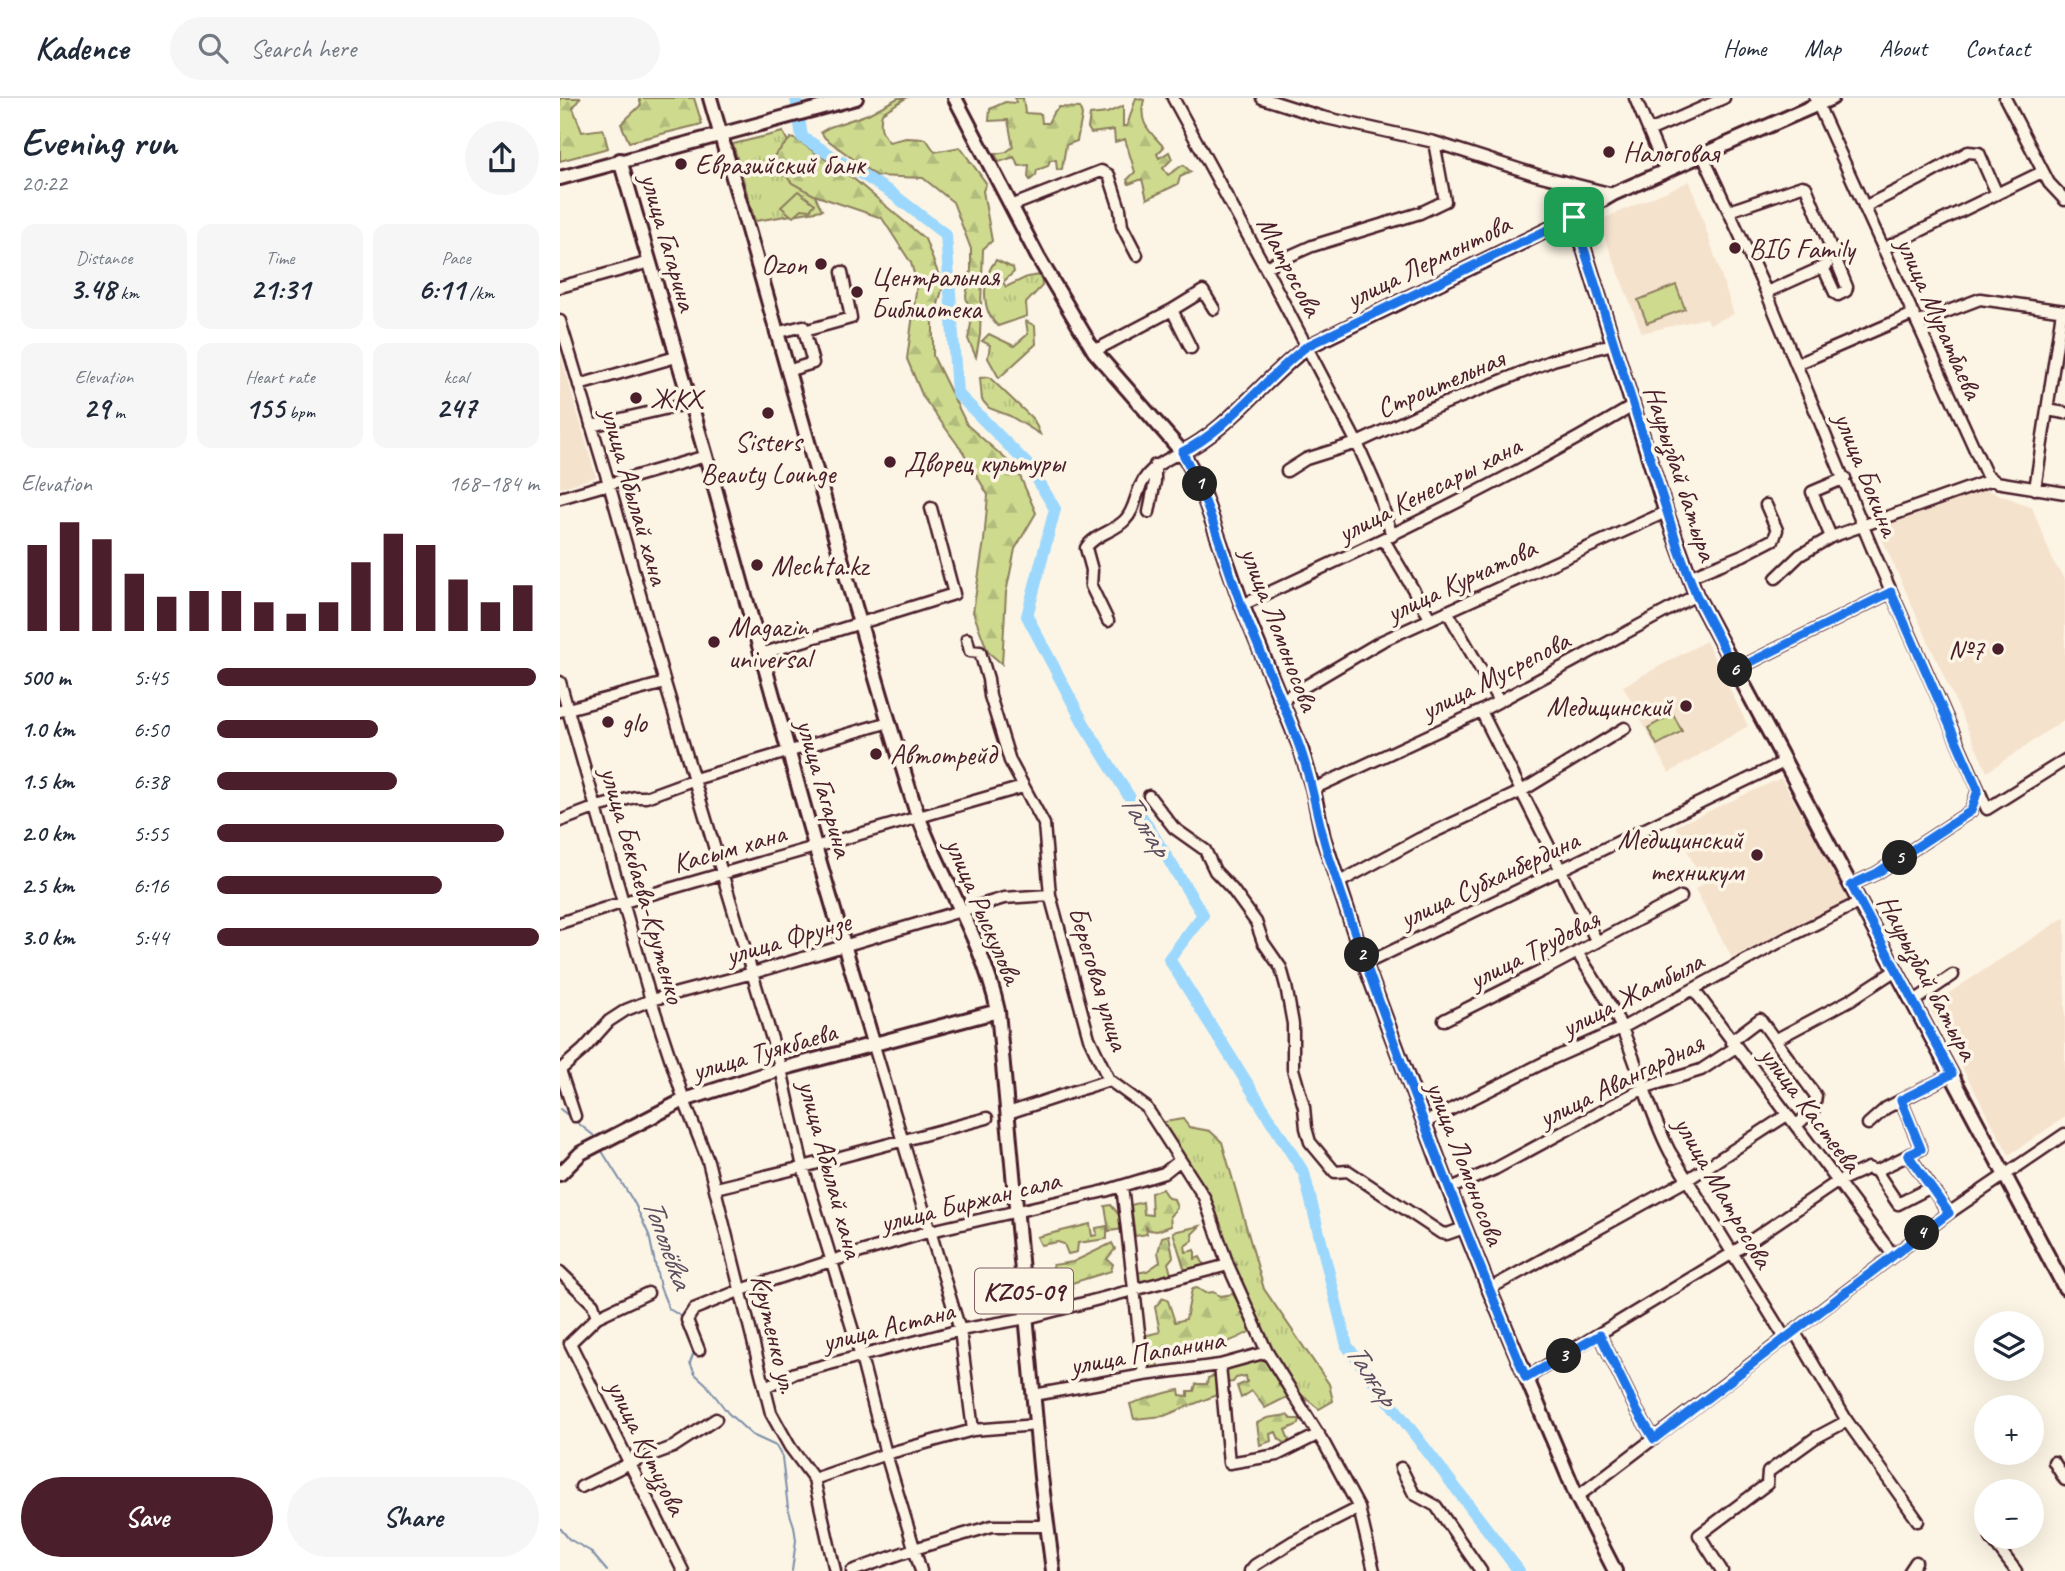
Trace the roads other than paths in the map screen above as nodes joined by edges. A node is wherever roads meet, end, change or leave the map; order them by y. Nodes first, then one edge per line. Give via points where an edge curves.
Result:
1 (710, 98) edge
2 (856, 98) edge
3 (955, 98) edge
4 (1173, 98) edge
5 (1263, 98) edge
6 (1635, 98) edge
7 (1724, 98) edge
8 (1832, 98) edge
9 (2006, 98) edge
10 (1816, 101) edge
11 (1649, 131) junction
12 (720, 134) junction
13 (1434, 142) junction
14 (1703, 156) junction
15 (620, 160) junction
16 (1666, 172) junction
17 (2042, 172) junction
18 (560, 177) edge
19 (1562, 181) junction
20 (1613, 194) junction
21 (1997, 194) junction
22 (2065, 200) edge
23 (1011, 206) junction
24 (1864, 207) junction
25 (1729, 211) junction
26 (1574, 217) junction
27 (1883, 248) junction
28 (1137, 255) dead end
29 (1836, 261) junction
30 (650, 262) junction
31 (1265, 267) junction
32 (1823, 267) junction
33 (842, 272) dead end
34 (560, 287) edge
35 (1767, 292) junction
36 (1214, 309) dead end
37 (1172, 310) junction
38 (2063, 311) edge
39 (1915, 318) junction
40 (560, 321) edge
41 (804, 331) junction
42 (776, 333) junction
43 (1613, 344) junction
44 (1307, 346) junction
45 (1191, 348) dead end
46 (1094, 351) junction
47 (676, 357) junction
48 (1797, 364) junction
49 (787, 371) junction
50 (579, 385) junction
51 (690, 403) junction
52 (1633, 406) junction
53 (2047, 410) junction
54 (2065, 413) edge
55 (592, 426) junction
56 (1357, 443) junction
57 (1182, 452) junction
58 (706, 456) junction
59 (1155, 465) junction
60 (1287, 471) dead end
61 (1844, 478) junction
62 (1991, 480) junction
63 (609, 484) junction
64 (2035, 489) junction
65 (2065, 493) edge
66 (560, 498) edge
67 (1766, 505) dead end
68 (931, 508) dead end
69 (1149, 512) dead end
70 (1666, 512) junction
71 (1864, 524) junction
72 (1831, 537) junction
73 (1388, 538) junction
74 (1689, 577) junction
75 (1776, 578) dead end
76 (1891, 592) junction
77 (1696, 595) junction
78 (1242, 605) junction
79 (1447, 611) junction
80 (1430, 618) junction
81 (1108, 621) dead end
82 (859, 622) junction
83 (967, 639) dead end
84 (761, 654) junction
85 (1735, 670) junction
86 (560, 681) edge
87 (665, 683) junction
88 (1280, 701) junction
89 (1499, 701) junction
90 (564, 709) edge
91 (1481, 711) junction
92 (889, 722) junction
93 (1625, 729) dead end
94 (789, 752) junction
95 (2065, 760) edge
96 (1784, 762) junction
97 (695, 779) junction
98 (1023, 787) junction
99 (1313, 789) junction
100 (1978, 790) junction
101 (1520, 792) junction
102 (1149, 796) dead end
103 (597, 807) junction
104 (918, 817) junction
105 (560, 821) edge
106 (815, 846) junction
107 (1561, 870) junction
108 (724, 874) junction
109 (1338, 883) junction
110 (1851, 885) junction
111 (1050, 895) junction
112 (1681, 897) dead end
113 (624, 902) junction
114 (1860, 902) junction
115 (960, 911) junction
116 (565, 922) edge
117 (1597, 942) junction
118 (845, 945) junction
119 (1577, 952) junction
120 (1365, 964) junction
121 (1896, 970) junction
122 (753, 973) junction
123 (1952, 975) dead end
124 (1694, 990) junction
125 (651, 1000) junction
126 (1913, 1002) junction
127 (998, 1011) junction
128 (1444, 1020) dead end
129 (1622, 1028) junction
130 (1775, 1040) junction
131 (1734, 1044) junction
132 (874, 1046) junction
133 (781, 1069) junction
134 (560, 1070) edge
135 (1952, 1074) junction
136 (1109, 1080) junction
137 (1646, 1087) junction
138 (684, 1100) junction
139 (1901, 1100) junction
140 (1008, 1113) junction
141 (1787, 1115) junction
142 (575, 1116) dead end
143 (987, 1118) dead end
144 (1424, 1123) junction
145 (1868, 1124) dead end
146 (1796, 1126) junction
147 (2065, 1134) edge
148 (902, 1140) junction
149 (1908, 1155) junction
150 (1179, 1161) junction
151 (803, 1167) junction
152 (1876, 1171) junction
153 (561, 1172) edge
154 (2004, 1175) junction
155 (1686, 1180) junction
156 (1838, 1182) junction
157 (1122, 1186) junction
158 (1931, 1187) junction
159 (716, 1188) junction
160 (1449, 1189) junction
161 (1016, 1213) junction
162 (1949, 1213) junction
163 (1464, 1228) junction
164 (931, 1231) junction
165 (1731, 1254) junction
166 (1893, 1255) junction
167 (831, 1261) junction
168 (1228, 1265) junction
169 (560, 1272) edge
170 (2065, 1288) edge
171 (1489, 1289) junction
172 (741, 1290) junction
173 (1133, 1290) junction
174 (648, 1293) dead end
175 (597, 1318) junction
176 (1027, 1318) junction
177 (960, 1331) junction
178 (1794, 1331) junction
179 (1600, 1335) junction
180 (1785, 1338) junction
181 (699, 1350) dead end
182 (1267, 1352) junction
183 (861, 1357) junction
184 (1220, 1365) junction
185 (1144, 1375) junction
186 (1526, 1378) junction
187 (765, 1387) junction
188 (1034, 1395) junction
189 (716, 1419) dead end
190 (1847, 1420) junction
191 (1036, 1424) junction
192 (974, 1430) junction
193 (1319, 1434) junction
194 (1654, 1439) junction
195 (886, 1454) junction
196 (2054, 1461) dead end
197 (630, 1463) junction
198 (1401, 1468) dead end
199 (814, 1479) junction
200 (2065, 1480) edge
201 (581, 1487) dead end
202 (1577, 1497) junction
203 (1359, 1507) junction
204 (1918, 1521) dead end
205 (1048, 1526) junction
206 (914, 1549) junction
207 (1999, 1549) edge
208 (683, 1571) edge
209 (835, 1571) edge
210 (852, 1571) edge
211 (920, 1571) edge
212 (1053, 1571) edge
213 (1250, 1571) edge
214 (1374, 1571) edge
215 (1481, 1571) edge
216 (1615, 1571) edge
217 (1723, 1571) edge
218 (2016, 1571) edge

1 - 12 main road, улица Рыскулова
2 - 12 main road
3 - 23 main road, улица Ломоносова
4 - 31 street, Матросова
5 - 13 street via 1322,117
6 - 11 street
7 - 11 street
8 - 10 main road, улица Лермонтова
9 - 17 street
10 - 14 main road, улица Лермонтова
10 - 24 street, улица Муратбаева
11 - 16 street
12 - 15 main road
12 - 42 main road, улица Рыскулова
13 - 19 street
13 - 31 street via 1445,201 1311,246
14 - 16 main road, улица Лермонтова
14 - 25 street, улица Бокина
15 - 18 main road
15 - 30 main road, улица Гагарина
16 - 20 main road, улица Лермонтова
17 - 21 street
17 - 22 street
19 - 20 street
19 - 26 street
20 - 26 main road, улица Лермонтова
21 - 24 street via 1979,153 1973,151
21 - 27 street
23 - 28 street via 1101,171 1109,175 1122,226
23 - 46 main road, улица Ломоносова
24 - 27 street, улица Муратбаева
25 - 29 street via 1806,187
25 - 35 street, улица Бокина
26 - 43 main road, Наурызбай батыра
26 - 44 main road, улица Лермонтова
27 - 39 street, улица Муратбаева
29 - 32 street
29 - 32 street via 1847,287 1838,295
30 - 34 street
30 - 47 main road, улица Гагарина
31 - 44 street, Матросова
32 - 35 street
33 - 41 street via 851,318
35 - 48 street, улица Бокина
36 - 37 street via 1203,290
37 - 45 street
37 - 46 street
38 - 39 street via 1980,299
38 - 53 street
39 - 48 street
39 - 62 street, улица Муратбаева
40 - 50 street, улица Абылай хана
41 - 42 street via 803,326
41 - 49 street via 813,363
42 - 49 main road, улица Рыскулова
43 - 52 main road, Наурызбай батыра
43 - 56 street, Строительная via 1553,360
44 - 56 street, Матросова
44 - 57 main road, улица Лермонтова via 1208,437
46 - 57 main road, улица Ломоносова
47 - 50 street
47 - 51 main road, улица Гагарина
48 - 61 street, улица Бокина
49 - 82 main road, улица Рыскулова
50 - 55 street, улица Абылай хана
51 - 55 street
51 - 58 main road, улица Гагарина
52 - 70 main road, Наурызбай батыра
52 - 73 street, улица Кенесары хана
53 - 54 street
53 - 64 street
55 - 63 street, улица Абылай хана
56 - 60 street, Строительная via 1306,459
56 - 73 street, Матросова via 1377,488
57 - 59 street
57 - 78 main road, улица Ломоносова via 1198,480
58 - 63 street
58 - 84 main road, улица Гагарина
59 - 69 street
59 - 81 street via 1143,476 1124,521 1086,548 1091,586
61 - 71 street, улица Бокина
61 - 72 street via 1812,492
62 - 64 street
62 - 71 street
63 - 66 street
63 - 87 street, улица Абылай хана
64 - 65 street
67 - 74 street via 1777,530 1774,539
68 - 82 street via 954,594
70 - 74 main road, Наурызбай батыра
70 - 79 street, улица Курчатова
71 - 72 street
71 - 76 street, улица Бокина
72 - 75 street via 1800,555
73 - 78 street, улица Кенесары хана
73 - 80 street
74 - 77 main road, Наурызбай батыра
76 - 85 street
76 - 100 street, улица Бокина
77 - 85 main road, Наурызбай батыра
77 - 89 street, улица Мусрепова
78 - 88 main road, улица Ломоносова
79 - 80 street, улица Курчатова
79 - 89 street
80 - 88 street, улица Курчатова
82 - 84 street
82 - 92 main road, улица Рыскулова
83 - 98 street, Береговая улица via 970,651 980,652 1010,761
84 - 94 main road, улица Гагарина
85 - 96 main road, Наурызбай батыра
86 - 90 street, улица Бекбаева-Крутенко
87 - 90 street
87 - 97 street, улица Абылай хана
88 - 99 main road, улица Ломоносова
89 - 91 street, улица Мусрепова
90 - 103 street, улица Бекбаева-Крутенко
91 - 99 street, улица Мусрепова
91 - 101 street
92 - 94 street
92 - 104 main road, улица Рыскулова
93 - 101 street
94 - 97 street
94 - 106 main road, улица Гагарина
95 - 100 street, улица Бокина via 1987,808
96 - 107 street, улица Субханбердина
96 - 110 main road, Наурызбай батыра
97 - 103 street via 646,797
97 - 108 street, улица Абылай хана
98 - 104 street, Касым хана
98 - 111 street, Береговая улица via 1044,824
99 - 109 main road, улица Ломоносова
100 - 110 street via 1971,811
101 - 107 street
101 - 109 street
102 - 163 street via 1174,828 1205,850 1215,871 1256,922 1281,968 1293,1024 1293,1069 1310,1142 1335,1172 1348,1171 1441,1233
103 - 105 street
103 - 113 street, улица Бекбаева-Крутенко
104 - 106 street, Касым хана
104 - 115 main road, улица Рыскулова
106 - 108 street, Касым хана
106 - 118 main road, улица Гагарина
107 - 117 street
107 - 120 street, улица Субханбердина
108 - 113 street, Касым хана
108 - 122 street, улица Абылай хана
109 - 120 main road, улица Ломоносова
110 - 114 main road, Наурызбай батыра
111 - 115 street, улица Фрунзе via 1004,898
111 - 136 street, Береговая улица via 1089,1038
112 - 117 street, улица Трудовая
113 - 116 street, Касым хана
113 - 125 street, улица Бекбаева-Крутенко
114 - 121 main road, Наурызбай батыра
114 - 124 street, улица Жамбыла
115 - 118 street, улица Фрунзе
115 - 127 main road, улица Рыскулова via 984,961
117 - 119 street, улица Трудовая
118 - 122 street, улица Фрунзе
118 - 132 main road, улица Гагарина
119 - 128 street, улица Трудовая
119 - 129 street, улица Матросова
120 - 144 main road, улица Ломоносова
121 - 126 main road, Наурызбай батыра
121 - 130 street
122 - 125 street, улица Фрунзе
122 - 133 street, улица Абылай хана
123 - 126 street
124 - 129 street, улица Жамбыла
124 - 131 street, улица Кастеева
125 - 134 street, улица Фрунзе via 609,1021
125 - 138 street, улица Бекбаева-Крутенко
126 - 135 main road, Наурызбай батыра
127 - 132 main road, улица Туякбаева
127 - 140 main road, улица Рыскулова / KZ05-09
129 - 137 street, улица Матросова
129 - 144 street, улица Жамбыла
130 - 131 street, улица Авангардная via 1760,1019
130 - 146 street via 1816,1096 1814,1109
131 - 137 street, улица Авангардная via 1701,1070
131 - 141 street, улица Кастеева
132 - 133 main road, улица Туякбаева
132 - 148 street, улица Гагарина
133 - 138 main road, улица Туякбаева
133 - 151 street, улица Абылай хана
134 - 142 street, улица Фрунзе
135 - 139 street
135 - 154 main road, Наурызбай батыра
136 - 140 street
136 - 150 street, Береговая улица via 1146,1107
137 - 155 street, улица Матросова via 1660,1132
137 - 160 street, улица Авангардная
138 - 153 main road, улица Туякбаева via 581,1153
138 - 159 street, Крутенко ул.
139 - 145 street
139 - 149 street via 1921,1149
140 - 161 main road, улица Рыскулова / KZ05-09
141 - 146 street, улица Кастеева
141 - 155 street
143 - 148 street
144 - 160 main road, улица Ломоносова
146 - 156 street, улица Кастеева
147 - 154 street
148 - 151 street
148 - 164 street, улица Гагарина
149 - 152 street
149 - 158 street
150 - 157 street, улица Биржан сала via 1164,1173
150 - 168 street, Береговая улица via 1204,1197
151 - 159 street
151 - 167 street, улица Абылай хана
152 - 156 street via 1868,1168
152 - 158 street via 1898,1204
154 - 162 street
154 - 170 main road, Наурызбай батыра
155 - 165 street, улица Матросова
155 - 171 street
156 - 165 street
156 - 166 street, улица Кастеева
157 - 161 street, улица Биржан сала
157 - 173 street
158 - 162 street
159 - 172 street, Крутенко ул.
160 - 163 main road, улица Ломоносова
161 - 164 street, улица Биржан сала
161 - 176 main road, улица Рыскулова / KZ05-09
162 - 166 street
163 - 171 main road, улица Ломоносова
164 - 167 street, улица Биржан сала
164 - 177 street, улица Гагарина
165 - 179 street
165 - 180 street, улица Матросова
166 - 178 street
167 - 172 street, улица Биржан сала
167 - 183 street, улица Абылай хана
168 - 173 street, улица Астана
168 - 182 street, Береговая улица
169 - 175 street via 593,1304
171 - 186 main road, улица Ломоносова
172 - 181 street, улица Биржан сала via 694,1309 687,1320
172 - 187 street, Крутенко ул.
173 - 176 street, улица Астана
173 - 185 street
174 - 175 street
175 - 197 street, улица Кутузова via 570,1343
176 - 177 street, улица Астана
176 - 188 main road, улица Рыскулова / KZ05-09
177 - 183 street, улица Астана
177 - 192 street, улица Гагарина
178 - 180 street
178 - 190 street
179 - 186 street
179 - 194 street
180 - 194 street
182 - 184 street, улица Папанина
182 - 193 street, Береговая улица
183 - 187 street, улица Астана via 795,1373
183 - 195 street, улица Абылай хана
184 - 185 street, улица Папанина
184 - 193 street via 1229,1463 1277,1455
185 - 188 street, улица Папанина
186 - 202 main road, улица Ломоносова
187 - 199 street, Крутенко ул. via 771,1413
188 - 191 main road, улица Рыскулова / KZ05-09
189 - 197 street via 673,1447
190 - 204 street
190 - 217 street via 1768,1472 1767,1483 1699,1535
191 - 192 street
191 - 205 main road, улица Рыскулова / KZ05-09
192 - 195 street
193 - 203 street, Береговая улица
194 - 202 street
195 - 199 street
195 - 206 street, улица Абылай хана
196 - 200 street
197 - 201 street
197 - 208 street, улица Кутузова
198 - 215 street via 1414,1494 1437,1506
199 - 209 street, Крутенко ул.
202 - 216 main road, улица Ломоносова
203 - 213 street via 1292,1542
203 - 214 street, Береговая улица
205 - 206 street via 992,1526
205 - 212 main road, улица Рыскулова / KZ05-09
206 - 210 street
206 - 211 street, улица Абылай хана
207 - 218 street

